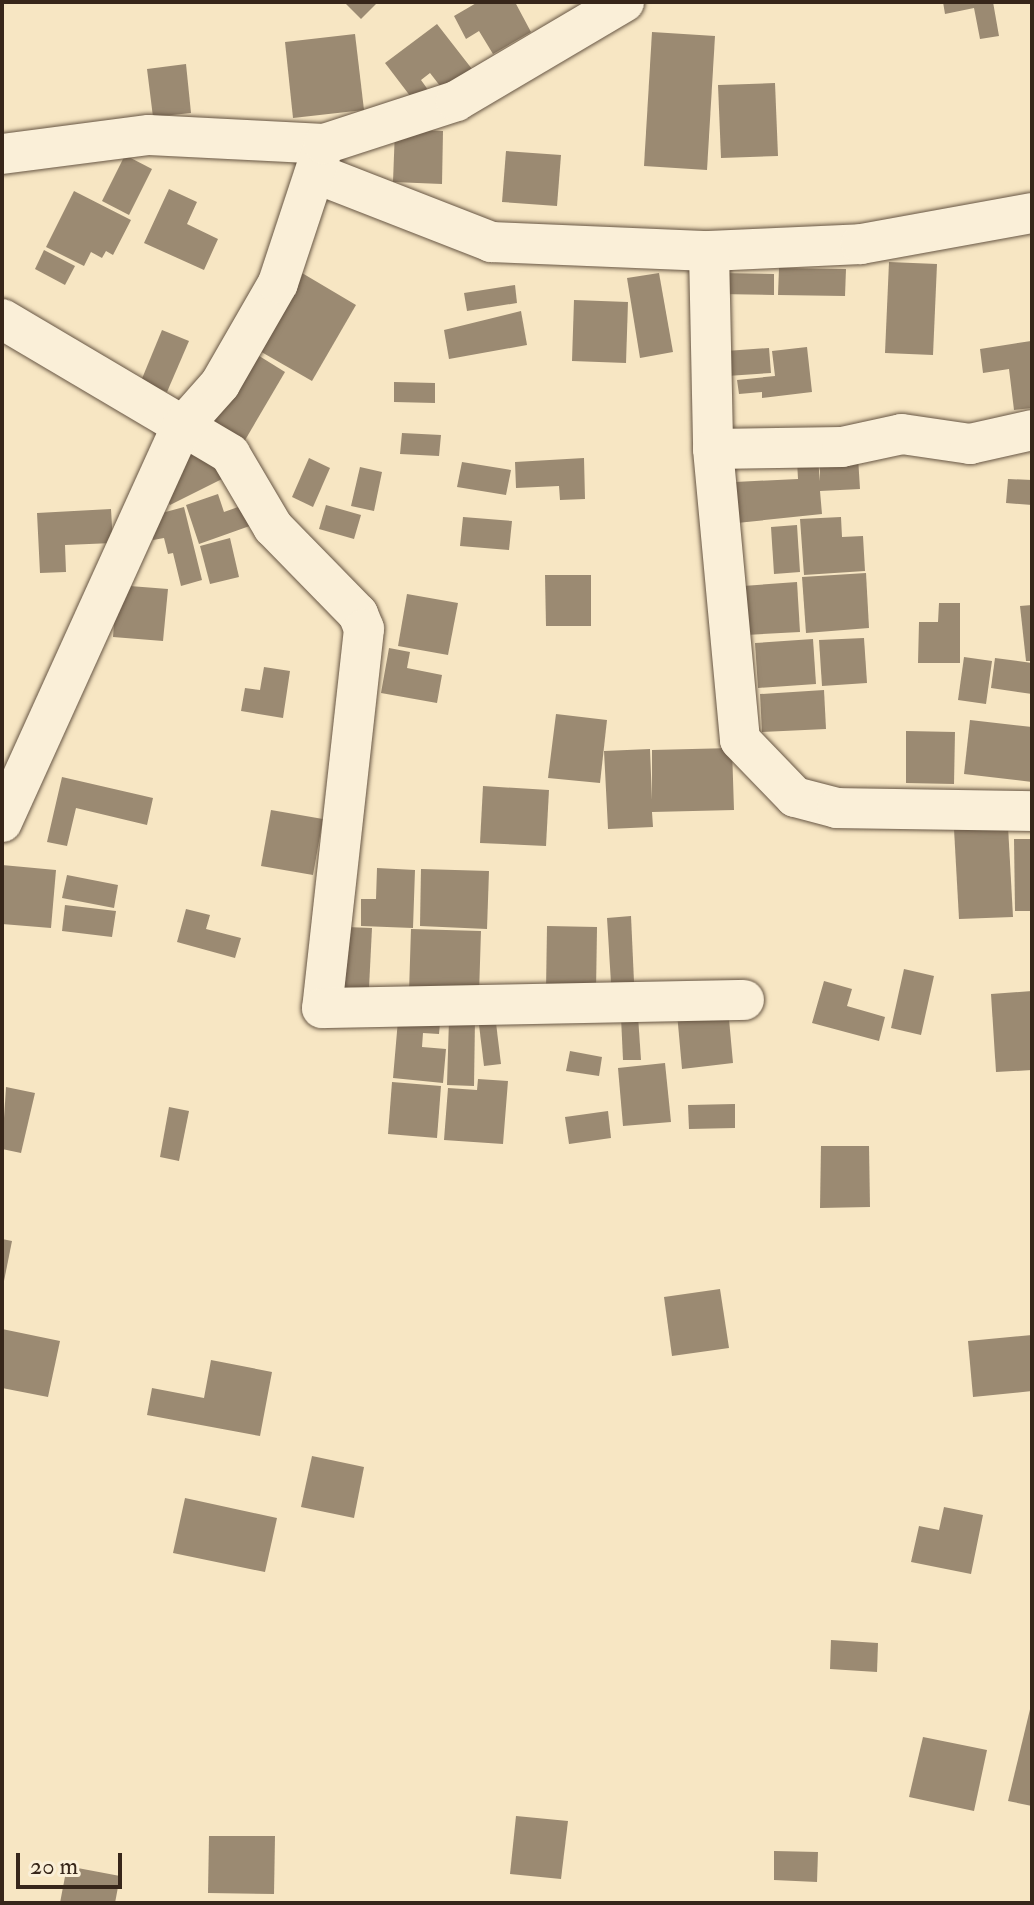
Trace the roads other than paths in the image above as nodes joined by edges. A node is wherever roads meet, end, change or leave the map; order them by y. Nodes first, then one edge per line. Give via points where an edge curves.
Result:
1 (624, 2) edge
2 (2, 154) edge
3 (321, 159) junction
4 (1032, 213) edge
5 (709, 251) junction
6 (2, 319) edge
7 (181, 428) junction
8 (1032, 430) edge
9 (713, 449) junction
10 (1032, 811) edge
11 (2, 822) edge
12 (744, 1000) dead end

1 - 3 street via 456,101
2 - 3 street via 149,135
3 - 5 street via 491,242
3 - 7 street via 278,283 220,384
4 - 5 street via 861,244
5 - 9 street
6 - 7 street
7 - 11 street
7 - 12 street via 240,462 273,527 358,614 364,629 322,1008
8 - 9 street via 970,444 902,434 842,447
9 - 10 street via 740,740 795,797 823,804

